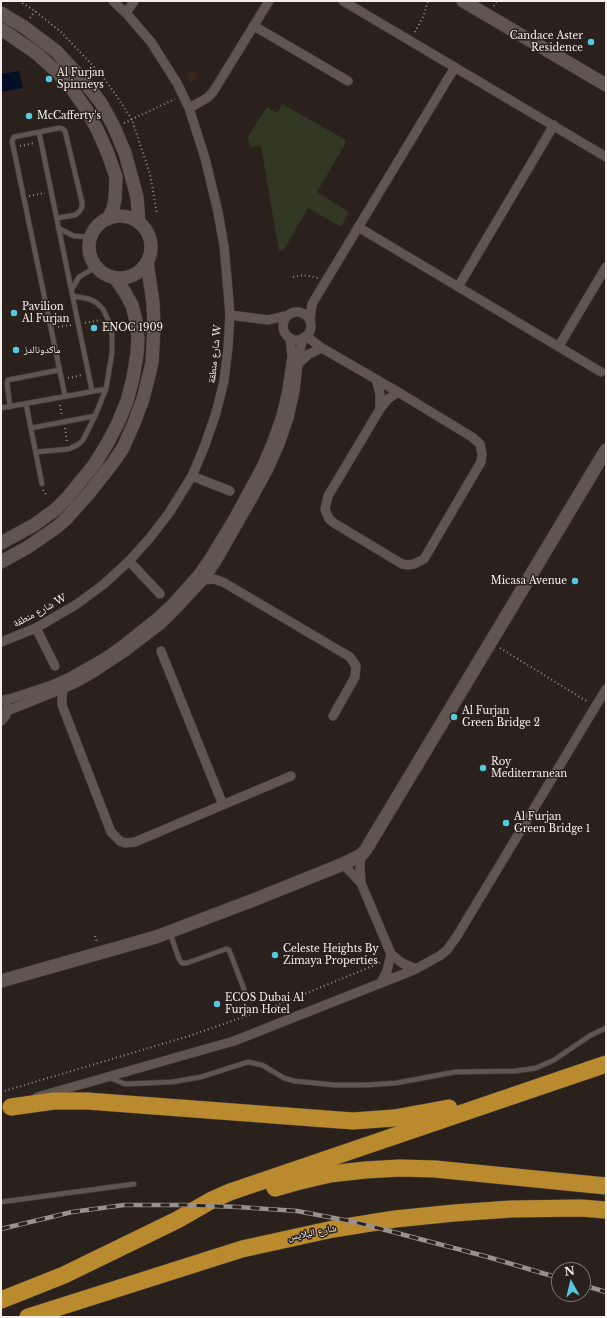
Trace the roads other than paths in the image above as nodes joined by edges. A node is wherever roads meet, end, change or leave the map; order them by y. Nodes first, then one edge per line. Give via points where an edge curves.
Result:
1 (113, 1) edge
2 (134, 1) edge
3 (269, 1) edge
4 (344, 1) edge
5 (463, 1) edge
6 (126, 13) junction
7 (1, 14) edge
8 (254, 26) junction
9 (1, 29) edge
10 (455, 67) junction
11 (348, 81) dead end
12 (606, 85) edge
13 (189, 108) junction
14 (554, 125) junction
15 (39, 132) junction
16 (606, 157) edge
17 (57, 218) junction
18 (108, 219) junction
19 (139, 223) junction
20 (358, 227) junction
21 (60, 229) junction
22 (90, 237) junction
23 (147, 262) junction
24 (606, 266) edge
25 (98, 269) junction
26 (115, 278) junction
27 (458, 287) junction
28 (72, 289) junction
29 (73, 296) junction
30 (312, 304) junction
31 (299, 311) junction
32 (230, 315) junction
33 (286, 316) junction
34 (268, 320) junction
35 (310, 320) junction
36 (282, 328) junction
37 (305, 337) junction
38 (290, 338) junction
39 (559, 346) junction
40 (322, 348) junction
41 (298, 364) junction
42 (59, 370) junction
43 (601, 372) dead end
44 (376, 379) junction
45 (106, 389) junction
46 (92, 391) junction
47 (398, 392) junction
48 (65, 396) junction
49 (26, 404) junction
50 (10, 406) junction
51 (1, 408) edge
52 (380, 409) junction
53 (95, 416) junction
54 (31, 428) junction
55 (606, 450) edge
56 (36, 452) junction
57 (192, 476) junction
58 (42, 484) dead end
59 (230, 491) dead end
60 (4, 540) edge
61 (129, 561) junction
62 (1, 562) edge
63 (216, 564) junction
64 (204, 580) junction
65 (223, 582) junction
66 (160, 594) dead end
67 (36, 628) junction
68 (1, 642) edge
69 (161, 651) dead end
70 (55, 666) dead end
71 (64, 688) junction
72 (606, 689) edge
73 (48, 695) junction
74 (2, 698) edge
75 (62, 705) junction
76 (7, 711) junction
77 (333, 716) dead end
78 (1, 721) edge
79 (291, 776) dead end
80 (223, 805) junction
81 (361, 855) junction
82 (343, 864) junction
83 (361, 883) junction
84 (169, 932) junction
85 (391, 954) junction
86 (416, 968) junction
87 (1, 982) edge
88 (381, 983) junction
89 (244, 989) dead end
90 (606, 1028) edge
91 (606, 1064) edge
92 (106, 1076) junction
93 (477, 1107) junction
94 (6, 1109) edge
95 (134, 1184) dead end
96 (606, 1186) edge
97 (1, 1202) edge
98 (606, 1210) edge
99 (177, 1220) junction
100 (1, 1300) edge
101 (28, 1317) edge

1 - 6 street, شارع منطقة W
2 - 6 street
3 - 8 street
4 - 10 street
5 - 12 street
6 - 13 street, شارع منطقة W via 163,59
7 - 19 street via 24,27 56,51 100,103 125,153 133,180
8 - 11 street
8 - 13 street via 213,92
9 - 18 street via 36,53 55,70 86,109 98,131 116,177 115,199
10 - 14 street
10 - 20 street
13 - 32 street, شارع منطقة W via 218,212 224,246
14 - 16 street
14 - 27 street
15 - 17 lane
15 - 17 lane via 61,128 65,131 82,202 79,212 75,215
15 - 42 lane via 12,137
17 - 21 lane
18 - 19 street via 124,216
18 - 22 street via 100,223
19 - 23 street via 147,233 151,245
20 - 27 street
20 - 30 street
21 - 22 lane via 74,236
21 - 28 lane
22 - 25 street via 90,254
23 - 26 street via 137,273
23 - 62 street via 153,303 152,363 143,399 123,448 66,519 28,547
24 - 39 street
25 - 26 street
25 - 28 lane via 79,276
26 - 60 street via 132,305 138,338 133,378 118,423 94,465 67,498 45,518
27 - 39 street
28 - 29 lane
29 - 45 lane via 97,303 109,322 112,353
29 - 46 lane
30 - 31 street
30 - 35 street
31 - 33 street via 290,312
31 - 35 street via 306,314
32 - 34 street
32 - 57 street, شارع منطقة W via 224,381 210,432
33 - 34 street
33 - 36 street
34 - 36 street
35 - 37 street via 311,329
36 - 38 street
37 - 38 street via 294,340
37 - 40 street
37 - 41 street
38 - 74 street via 292,356 287,390 272,441 235,516 197,575 156,618 105,657 52,685 13,698
39 - 43 street
40 - 41 street via 309,354
40 - 44 street
41 - 63 street via 293,398 280,444 269,469
42 - 48 lane
42 - 50 lane via 8,380
44 - 47 street
44 - 52 street
45 - 46 lane
45 - 53 lane
46 - 48 lane
47 - 52 street
47 - 52 street via 477,440 482,454 481,462 424,559 414,564 402,564 334,523 325,509 328,496
48 - 49 lane
49 - 50 lane
49 - 54 lane
50 - 51 lane
53 - 54 lane
53 - 56 lane via 79,444 69,449
54 - 56 lane
55 - 81 street
56 - 58 lane
57 - 59 street
57 - 61 street, شارع منطقة W via 169,513
61 - 66 street
61 - 67 street, شارع منطقة W via 77,604
63 - 64 street
63 - 65 street
64 - 65 street via 214,579
64 - 71 street via 178,610 145,638 92,674
65 - 77 street via 352,660 356,669 355,677
67 - 68 street, شارع منطقة W
67 - 70 street
69 - 80 street
71 - 73 street
71 - 75 street
72 - 86 street via 453,943 441,955
73 - 75 street
73 - 76 street
74 - 76 street via 8,707
75 - 80 street via 111,832 120,841 135,842
76 - 78 street
79 - 80 street
81 - 82 street
81 - 83 street
82 - 83 street
82 - 84 street
83 - 85 street
84 - 87 street
84 - 89 lane via 182,963 229,950
85 - 86 street via 402,963
85 - 88 street
86 - 88 street
88 - 92 street via 234,1040
90 - 92 lane via 554,1060 536,1068 515,1072 455,1072 396,1083 335,1085 294,1082 262,1065 248,1062 201,1077 172,1082 125,1084
91 - 93 highway
92 - 94 street via 44,1094
93 - 94 highway via 353,1121 86,1101 54,1101
93 - 99 highway via 230,1192
95 - 97 lane
96 - 99 highway via 435,1169 365,1170 330,1174 296,1182
98 - 101 highway, شارع اليلايس via 581,1208 462,1212 333,1229 242,1249
99 - 100 highway via 64,1275

